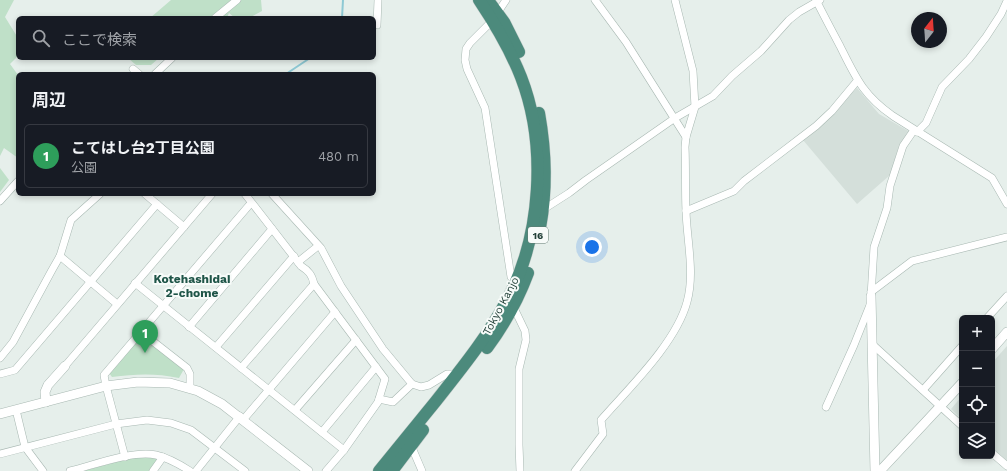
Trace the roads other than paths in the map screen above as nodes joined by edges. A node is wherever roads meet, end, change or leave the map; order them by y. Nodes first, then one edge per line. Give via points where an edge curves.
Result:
1 (237, 0) edge
2 (378, 0) edge
3 (479, 0) edge
4 (489, 0) edge
5 (506, 0) edge
6 (595, 0) edge
7 (675, 0) edge
8 (818, 1) edge
9 (1007, 1) edge
10 (217, 16) edge
11 (495, 17) junction
12 (377, 25) dead end
13 (170, 60) edge
14 (133, 69) dead end
15 (137, 72) edge
16 (157, 72) edge
17 (857, 81) junction
18 (695, 107) junction
19 (675, 118) junction
20 (916, 131) junction
21 (686, 137) junction
22 (16, 183) edge
23 (98, 196) edge
24 (147, 196) edge
25 (210, 196) edge
26 (246, 196) edge
27 (274, 196) edge
28 (0, 201) edge
29 (251, 203) junction
30 (157, 204) junction
31 (1007, 204) edge
32 (544, 209) junction
33 (686, 211) junction
34 (184, 227) junction
35 (272, 229) junction
36 (1007, 237) edge
37 (318, 246) junction
38 (60, 256) junction
39 (296, 259) junction
40 (90, 282) junction
41 (516, 282) junction
42 (135, 283) junction
43 (314, 284) junction
44 (871, 296) junction
45 (1007, 296) edge
46 (118, 304) junction
47 (163, 306) junction
48 (513, 306) junction
49 (335, 312) junction
50 (990, 315) edge
51 (189, 326) junction
52 (141, 332) junction
53 (1007, 332) edge
54 (356, 340) junction
55 (872, 344) junction
56 (995, 346) edge
57 (216, 347) junction
58 (959, 349) edge
59 (0, 358) edge
60 (65, 366) joint
61 (376, 367) junction
62 (242, 368) junction
63 (0, 374) edge
64 (458, 374) junction
65 (412, 384) junction
66 (106, 386) junction
67 (959, 386) edge
68 (190, 389) junction
69 (269, 389) junction
70 (923, 390) junction
71 (379, 399) junction
72 (46, 402) junction
73 (941, 406) junction
74 (826, 407) dead end
75 (16, 410) junction
76 (295, 410) junction
77 (0, 414) edge
78 (241, 418) junction
79 (959, 423) edge
80 (116, 424) junction
81 (322, 432) junction
82 (409, 441) junction
83 (25, 447) junction
84 (215, 448) junction
85 (344, 450) junction
86 (0, 454) edge
87 (125, 456) junction
88 (995, 456) edge
89 (163, 457) junction
90 (1007, 466) edge
91 (40, 470) edge
92 (242, 470) edge
93 (70, 471) edge
94 (153, 471) edge
95 (190, 471) edge
96 (196, 471) edge
97 (308, 471) edge
98 (326, 471) edge
99 (379, 471) edge
100 (392, 471) edge
101 (422, 471) edge
102 (520, 471) edge
103 (575, 471) edge
104 (875, 471) edge
105 (880, 471) edge

1 - 10 street
2 - 12 street
3 - 11 highway, Tokyo Kanjo / 16
4 - 11 highway, Tokyo Kanjo / 16
5 - 11 street
6 - 19 street via 626,42
7 - 18 street via 693,71
8 - 17 street
8 - 18 street via 789,20 761,51 713,96
9 - 20 street via 1001,14 969,59 942,87 926,123
11 - 32 highway, Tokyo Kanjo / 16 via 519,52 537,100 546,167
11 - 41 highway, Tokyo Kanjo / 16 via 530,105 535,139 537,175 533,226
11 - 41 street via 466,49 465,60 485,108 511,277
13 - 16 street
14 - 15 street
17 - 20 street via 879,107
17 - 33 street via 816,126 734,191
18 - 19 street
18 - 21 street
19 - 21 street
19 - 32 street
20 - 31 street via 992,178
20 - 44 street via 903,146 890,186 887,208 874,247
21 - 33 street
22 - 28 street
23 - 38 street via 72,220
24 - 30 street
25 - 34 street
26 - 29 street
27 - 37 street
29 - 35 street
29 - 47 street
30 - 34 street
30 - 40 street
32 - 48 highway, Tokyo Kanjo / 16 via 533,256 521,292
33 - 103 street via 690,286 681,318 659,353 601,420 603,434
34 - 42 street
35 - 39 street
35 - 51 street
36 - 44 street via 912,262
37 - 39 street
37 - 65 street via 375,336
38 - 40 street
38 - 59 street via 13,342
39 - 43 street via 313,276
39 - 57 street
40 - 46 street
40 - 63 street via 15,370
41 - 64 highway, Tokyo Kanjo / 16 via 484,340
42 - 46 street
42 - 47 street
43 - 49 street
43 - 62 street
44 - 55 street
44 - 74 street via 854,345
45 - 50 street
46 - 60 street
47 - 51 street
47 - 52 street
48 - 82 highway, Tokyo Kanjo / 16 via 488,348
48 - 102 street via 525,331 526,340 519,369
49 - 54 street
49 - 69 street
51 - 57 street
52 - 66 street via 104,375
52 - 68 street via 187,368 190,374
53 - 56 street
54 - 61 street
54 - 76 street
55 - 70 street
55 - 104 street
57 - 62 street
58 - 70 street
60 - 72 street via 48,385 45,392
61 - 71 street via 385,379
61 - 81 street
62 - 69 street
64 - 65 street via 447,374 421,387
64 - 82 highway, Tokyo Kanjo / 16
65 - 71 street via 393,402
66 - 68 street via 155,382
66 - 72 street
66 - 80 street
67 - 73 street
68 - 78 street via 222,404
69 - 76 street
69 - 78 street
70 - 73 street
71 - 85 street
72 - 75 street
73 - 79 street
73 - 105 street
75 - 77 street
75 - 83 street
76 - 81 street
78 - 84 street
78 - 97 street
80 - 83 street
80 - 84 street via 147,420 171,423 191,430
80 - 87 street
81 - 85 street
82 - 99 highway, Tokyo Kanjo / 16
82 - 100 highway, Tokyo Kanjo / 16
82 - 101 street
83 - 86 street
83 - 91 street
84 - 92 street
84 - 96 street
85 - 98 street
87 - 89 street via 149,454
87 - 93 street
88 - 90 street
89 - 94 street
89 - 95 street

